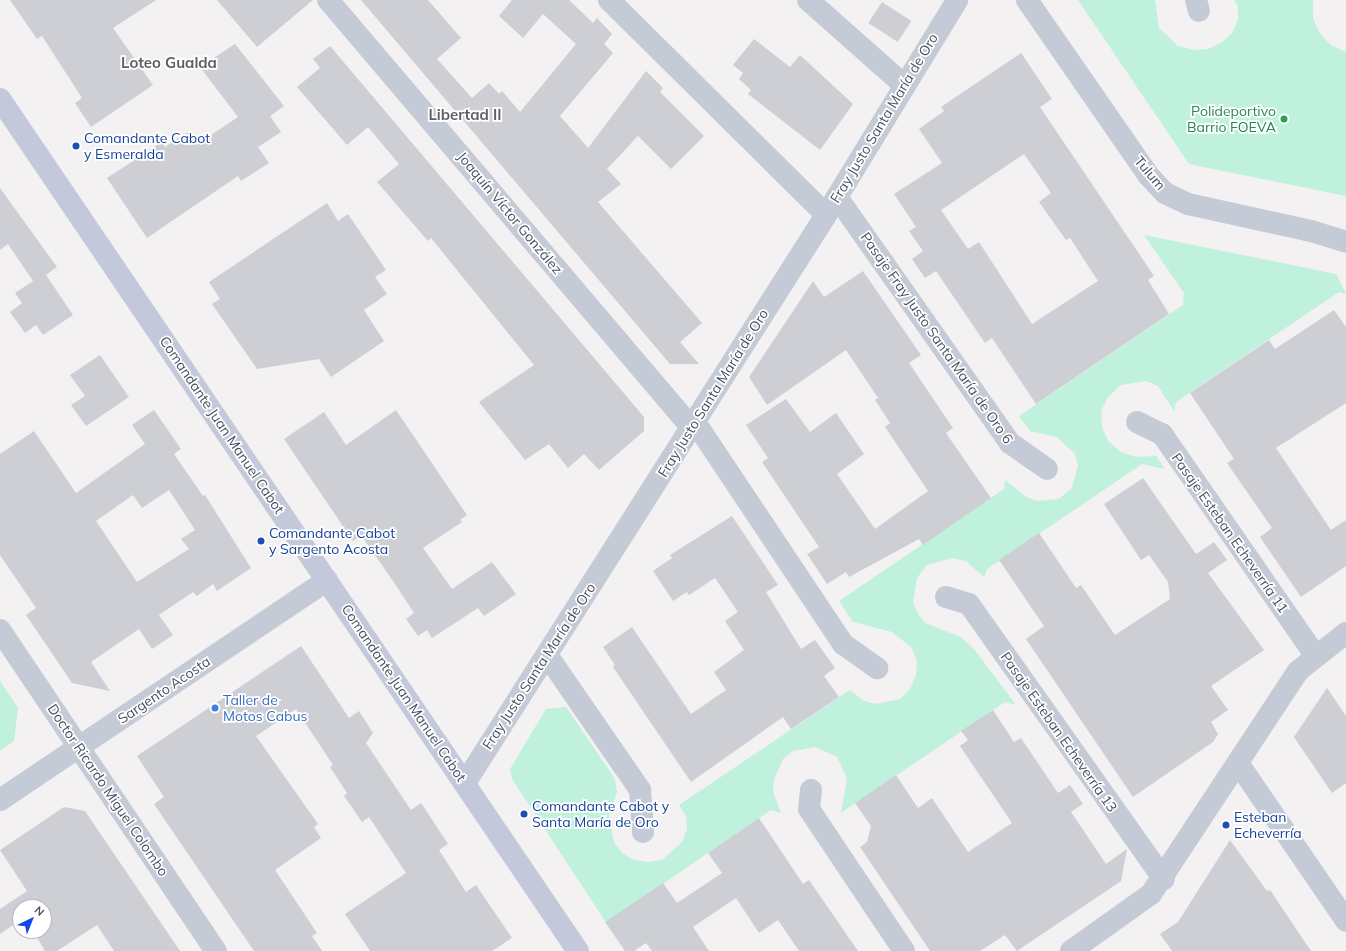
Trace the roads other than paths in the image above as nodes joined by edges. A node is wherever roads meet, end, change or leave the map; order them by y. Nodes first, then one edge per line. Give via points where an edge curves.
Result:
1 (328, 0) edge
2 (609, 0) edge
3 (808, 0) edge
4 (957, 0) edge
5 (1027, 0) edge
6 (903, 84) junction
7 (3, 109) edge
8 (831, 206) junction
9 (1346, 242) edge
10 (1137, 422) dead end
11 (693, 424) junction
12 (1047, 469) dead end
13 (327, 580) junction
14 (946, 597) dead end
15 (0, 630) edge
16 (1346, 633) edge
17 (547, 655) junction
18 (1314, 655) junction
19 (878, 668) dead end
20 (79, 747) junction
21 (1238, 763) junction
22 (465, 783) junction
23 (811, 790) dead end
24 (0, 800) edge
25 (643, 832) dead end
26 (1164, 879) junction
27 (1346, 921) edge
28 (216, 951) edge
29 (578, 951) edge
30 (904, 951) edge
31 (1071, 951) edge

1 - 11 street, Joaquín Víctor González
2 - 8 street, Pasaje Fray Justo Santa María de Oro 6
3 - 6 street
4 - 6 street, Fray Justo Santa María de Oro
5 - 9 street, Tulum via 1148,175 1164,192 1188,204 1311,231
6 - 8 street, Fray Justo Santa María de Oro
7 - 13 main road, Comandante Juan Manuel Cabot
8 - 11 street, Fray Justo Santa María de Oro
8 - 12 street, Pasaje Fray Justo Santa María de Oro 6 via 1010,443
10 - 18 street, Pasaje Esteban Echeverría 11 via 1162,434
11 - 17 street, Fray Justo Santa María de Oro
11 - 19 street, Joaquín Víctor González via 843,644
13 - 20 street, Sargento Acosta
13 - 22 main road, Comandante Juan Manuel Cabot
14 - 26 street, Pasaje Esteban Echeverría 13 via 969,604
15 - 20 street, Doctor Ricardo Miguel Colombo
16 - 18 street
17 - 22 street, Fray Justo Santa María de Oro
17 - 25 street via 640,790
18 - 21 street via 1298,671
20 - 24 street, Sargento Acosta
20 - 28 street, Doctor Ricardo Miguel Colombo
21 - 26 street
21 - 27 street
22 - 29 main road, Comandante Juan Manuel Cabot
23 - 30 street via 808,808
26 - 31 street via 1132,909

